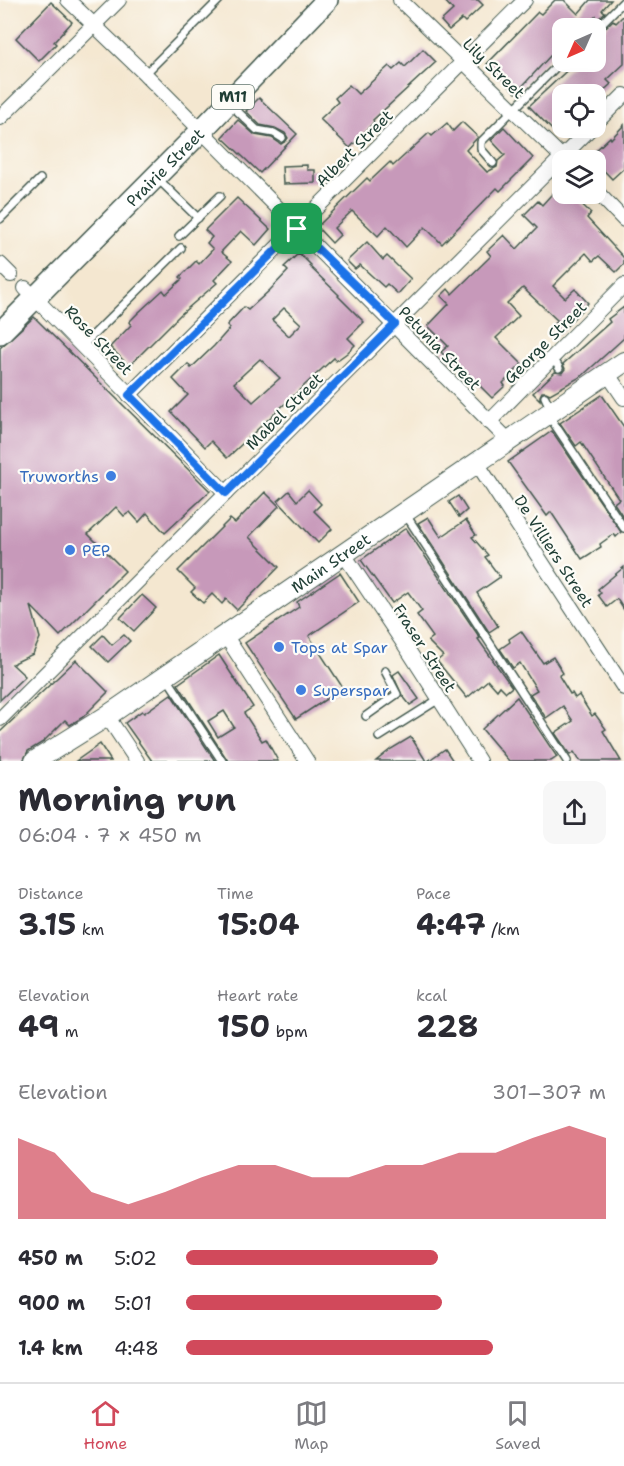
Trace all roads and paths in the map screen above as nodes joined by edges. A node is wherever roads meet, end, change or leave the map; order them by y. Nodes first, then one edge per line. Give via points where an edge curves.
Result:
1 (68, 0) edge
2 (119, 0) edge
3 (219, 0) edge
4 (312, 0) edge
5 (327, 0) edge
6 (400, 0) edge
7 (525, 0) edge
8 (624, 1) edge
9 (606, 19) edge
10 (93, 25) junction
11 (464, 61) junction
12 (552, 72) edge
13 (145, 74) junction
14 (624, 95) edge
15 (228, 102) junction
16 (513, 110) junction
17 (606, 113) edge
18 (0, 118) edge
19 (195, 127) junction
20 (282, 138) dead end
21 (582, 138) edge
22 (554, 150) edge
23 (571, 150) edge
24 (493, 163) dead end
25 (552, 170) edge
26 (155, 176) junction
27 (40, 179) dead end
28 (220, 196) dead end
29 (606, 201) edge
30 (198, 218) junction
31 (0, 219) edge
32 (624, 220) edge
33 (297, 229) junction
34 (179, 236) dead end
35 (181, 248) dead end
36 (0, 264) edge
37 (624, 285) edge
38 (23, 287) junction
39 (0, 312) edge
40 (395, 324) junction
41 (0, 333) edge
42 (82, 346) junction
43 (624, 362) edge
44 (608, 373) junction
45 (129, 395) junction
46 (624, 398) edge
47 (548, 407) junction
48 (489, 422) junction
49 (508, 440) junction
50 (477, 463) junction
51 (226, 493) junction
52 (404, 511) junction
53 (624, 528) edge
54 (343, 553) junction
55 (225, 635) junction
56 (385, 670) dead end
57 (166, 675) junction
58 (624, 688) edge
59 (439, 699) junction
60 (107, 716) junction
61 (366, 716) dead end
62 (0, 718) edge
63 (379, 737) dead end
64 (44, 759) edge
65 (137, 761) edge
66 (222, 761) edge
67 (307, 761) edge
68 (480, 761) edge
69 (567, 761) edge

1 - 10 street, Petunia Street
2 - 10 street
3 - 13 lane
4 - 19 main road, Prairie Street / M11
5 - 15 main road, Prairie Street / M11
6 - 11 street, Lily Street
7 - 11 street, Albert Street
8 - 9 lane
10 - 13 street, Petunia Street
10 - 18 street
11 - 16 street, Lily Street
11 - 33 street, Albert Street
12 - 16 lane
13 - 19 street, Petunia Street
14 - 17 street
15 - 19 main road, Prairie Street / M11
15 - 20 lane via 257,130
16 - 22 street, Lily Street
16 - 24 lane via 481,142 481,149
19 - 26 main road, Prairie Street
19 - 33 street, Petunia Street
19 - 38 main road, Prairie Street
21 - 23 street, Mabel Street
25 - 40 street, Mabel Street
26 - 30 lane
26 - 38 main road, Prairie Street
27 - 31 lane
28 - 30 lane
29 - 32 street
30 - 34 lane
33 - 40 street, Petunia Street
33 - 45 street, Albert Street
35 - 42 lane
36 - 38 street, Rose Street
37 - 48 street, George Street via 556,363
38 - 39 main road, Prairie Street
38 - 41 main road, Prairie Street
38 - 42 street, Rose Street
40 - 48 street, Petunia Street
40 - 51 street, Mabel Street
42 - 45 street, Rose Street
43 - 44 main road, Main Street
44 - 46 street
44 - 47 main road, Main Street
45 - 51 street, Rose Street
47 - 49 main road, Main Street
47 - 53 lane
48 - 49 street, Petunia Street
49 - 50 main road, Main Street
50 - 52 main road, Main Street
50 - 58 street, De Villiers Street
51 - 62 street, Mabel Street
52 - 54 main road, Main Street
52 - 69 lane
54 - 55 main road, Main Street
54 - 59 street, Fraser Street
55 - 57 main road, Main Street
55 - 67 street
56 - 61 lane via 397,694
57 - 60 main road, Main Street
57 - 66 lane
59 - 63 lane
59 - 68 street, Fraser Street
60 - 64 main road, Main Street
60 - 65 street

